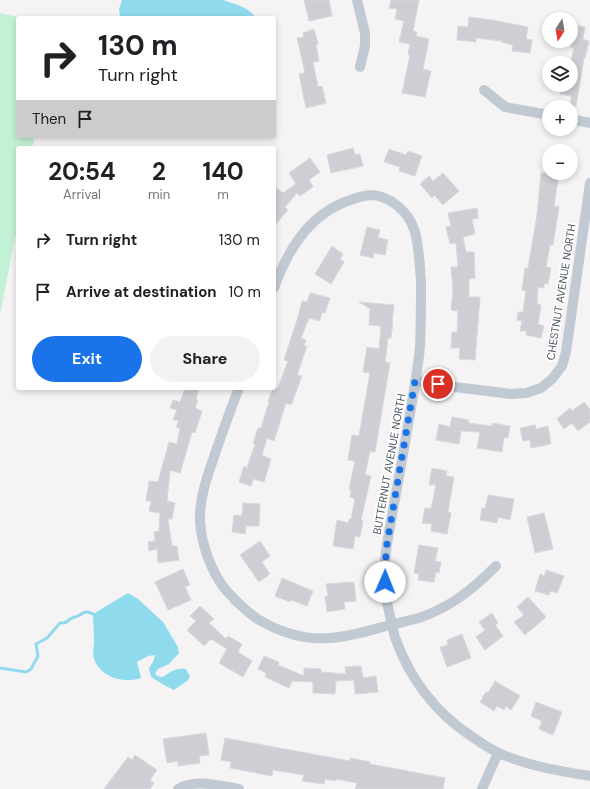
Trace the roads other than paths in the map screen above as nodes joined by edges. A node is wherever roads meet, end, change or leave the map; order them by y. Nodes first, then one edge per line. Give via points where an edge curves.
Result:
1 (357, 0) edge
2 (360, 67) dead end
3 (484, 90) dead end
4 (542, 114) edge
5 (578, 120) edge
6 (590, 123) edge
7 (590, 183) edge
8 (276, 282) edge
9 (415, 381) junction
10 (237, 390) edge
11 (496, 566) dead end
12 (392, 624) junction
13 (498, 753) junction
14 (590, 776) edge
15 (178, 789) edge
16 (239, 789) edge
17 (482, 789) edge

1 - 2 street via 365,33
3 - 4 street via 504,107
5 - 6 street
7 - 9 street, CHESTNUT AVENUE NORTH via 566,352 562,366 552,379 541,388 511,394
8 - 9 street, BUTTERNUT AVENUE NORTH via 288,255 301,236 332,209 371,195 391,201 411,222 418,245 421,299
9 - 12 street, BUTTERNUT AVENUE NORTH via 385,565 386,596
10 - 12 street via 205,482 201,501 200,521 204,544 212,567 224,588 259,621 283,632 330,638 354,635
11 - 12 street via 468,592 454,601 419,617
12 - 13 street, BUTTERNUT AVENUE NORTH via 403,658 427,696 449,720
13 - 14 street, BUTTERNUT AVENUE NORTH via 549,769
13 - 17 street
15 - 16 street via 196,783

